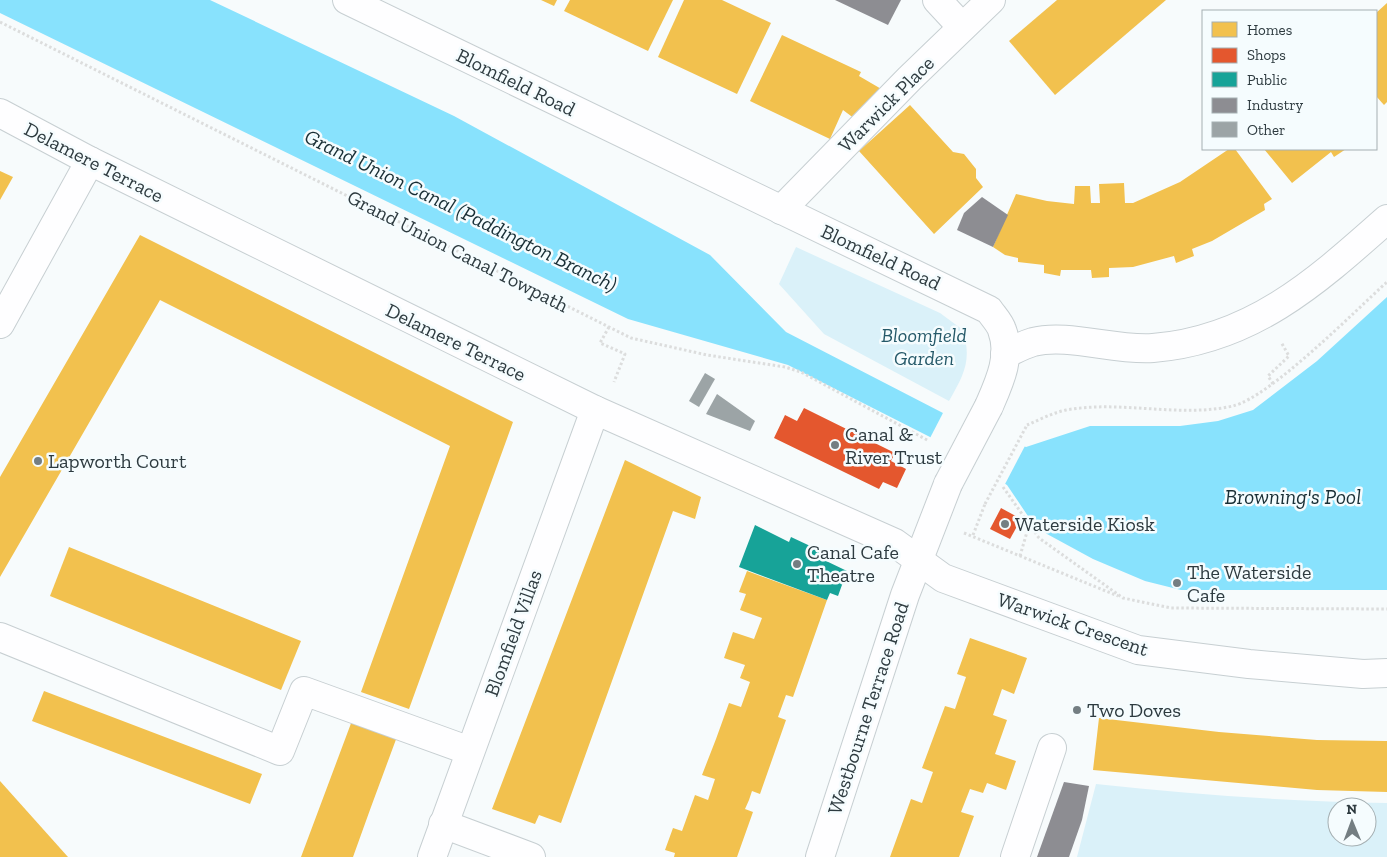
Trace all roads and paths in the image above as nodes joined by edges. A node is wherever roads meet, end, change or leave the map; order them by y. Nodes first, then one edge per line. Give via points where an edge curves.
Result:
1 (347, 0) edge
2 (938, 0) edge
3 (992, 0) edge
4 (0, 22) edge
5 (962, 27) junction
6 (0, 114) edge
7 (90, 161) junction
8 (782, 210) junction
9 (1387, 219) edge
10 (1387, 282) edge
11 (0, 324) edge
12 (609, 327) junction
13 (1282, 343) dead end
14 (1005, 354) junction
15 (622, 361) dead end
16 (1273, 384) junction
17 (595, 410) junction
18 (929, 441) dead end
19 (948, 484) joint
20 (1003, 487) dead end
21 (1030, 524) junction
22 (1020, 556) junction
23 (918, 559) junction
24 (1123, 598) junction
25 (1387, 609) edge
26 (0, 637) edge
27 (1387, 673) edge
28 (1052, 748) dead end
29 (470, 751) junction
30 (443, 824) junction
31 (432, 857) edge
32 (532, 857) edge
33 (820, 857) edge
34 (1015, 857) edge

1 - 8 street, Blomfield Road
2 - 5 street
3 - 5 street, Warwick Place
4 - 12 path, Grand Union Canal Towpath
5 - 8 street, Warwick Place
6 - 7 street, Delamere Terrace
7 - 11 street
7 - 17 street, Delamere Terrace
8 - 14 street, Blomfield Road via 989,310 1002,330
9 - 14 street via 1316,281 1262,317 1232,330 1200,340 1153,348 1116,348 1047,340 1032,342
10 - 16 path
12 - 15 path via 600,343 625,354
12 - 18 path, Grand Union Canal Towpath via 631,338 801,372
13 - 16 path via 1289,356 1268,376
14 - 19 street, Blomfield Road, bridge via 1003,372 989,406
16 - 22 path, bridge via 1235,405 1202,410 1108,407 1065,410 1027,425 973,535
17 - 23 street, Delamere Terrace via 895,543
17 - 29 street, Blomfield Villas
19 - 23 street, Westbourne Terrace Road
20 - 21 path
21 - 22 path
21 - 24 path via 1039,538
22 - 24 path
23 - 27 street, Warwick Crescent via 943,578 1138,650 1249,664 1363,674
23 - 33 street, Westbourne Terrace Road
24 - 25 path via 1171,608
26 - 29 street via 280,751 304,691
28 - 34 street
29 - 30 street, Blomfield Villas
30 - 31 street, Blomfield Villas
30 - 32 street

